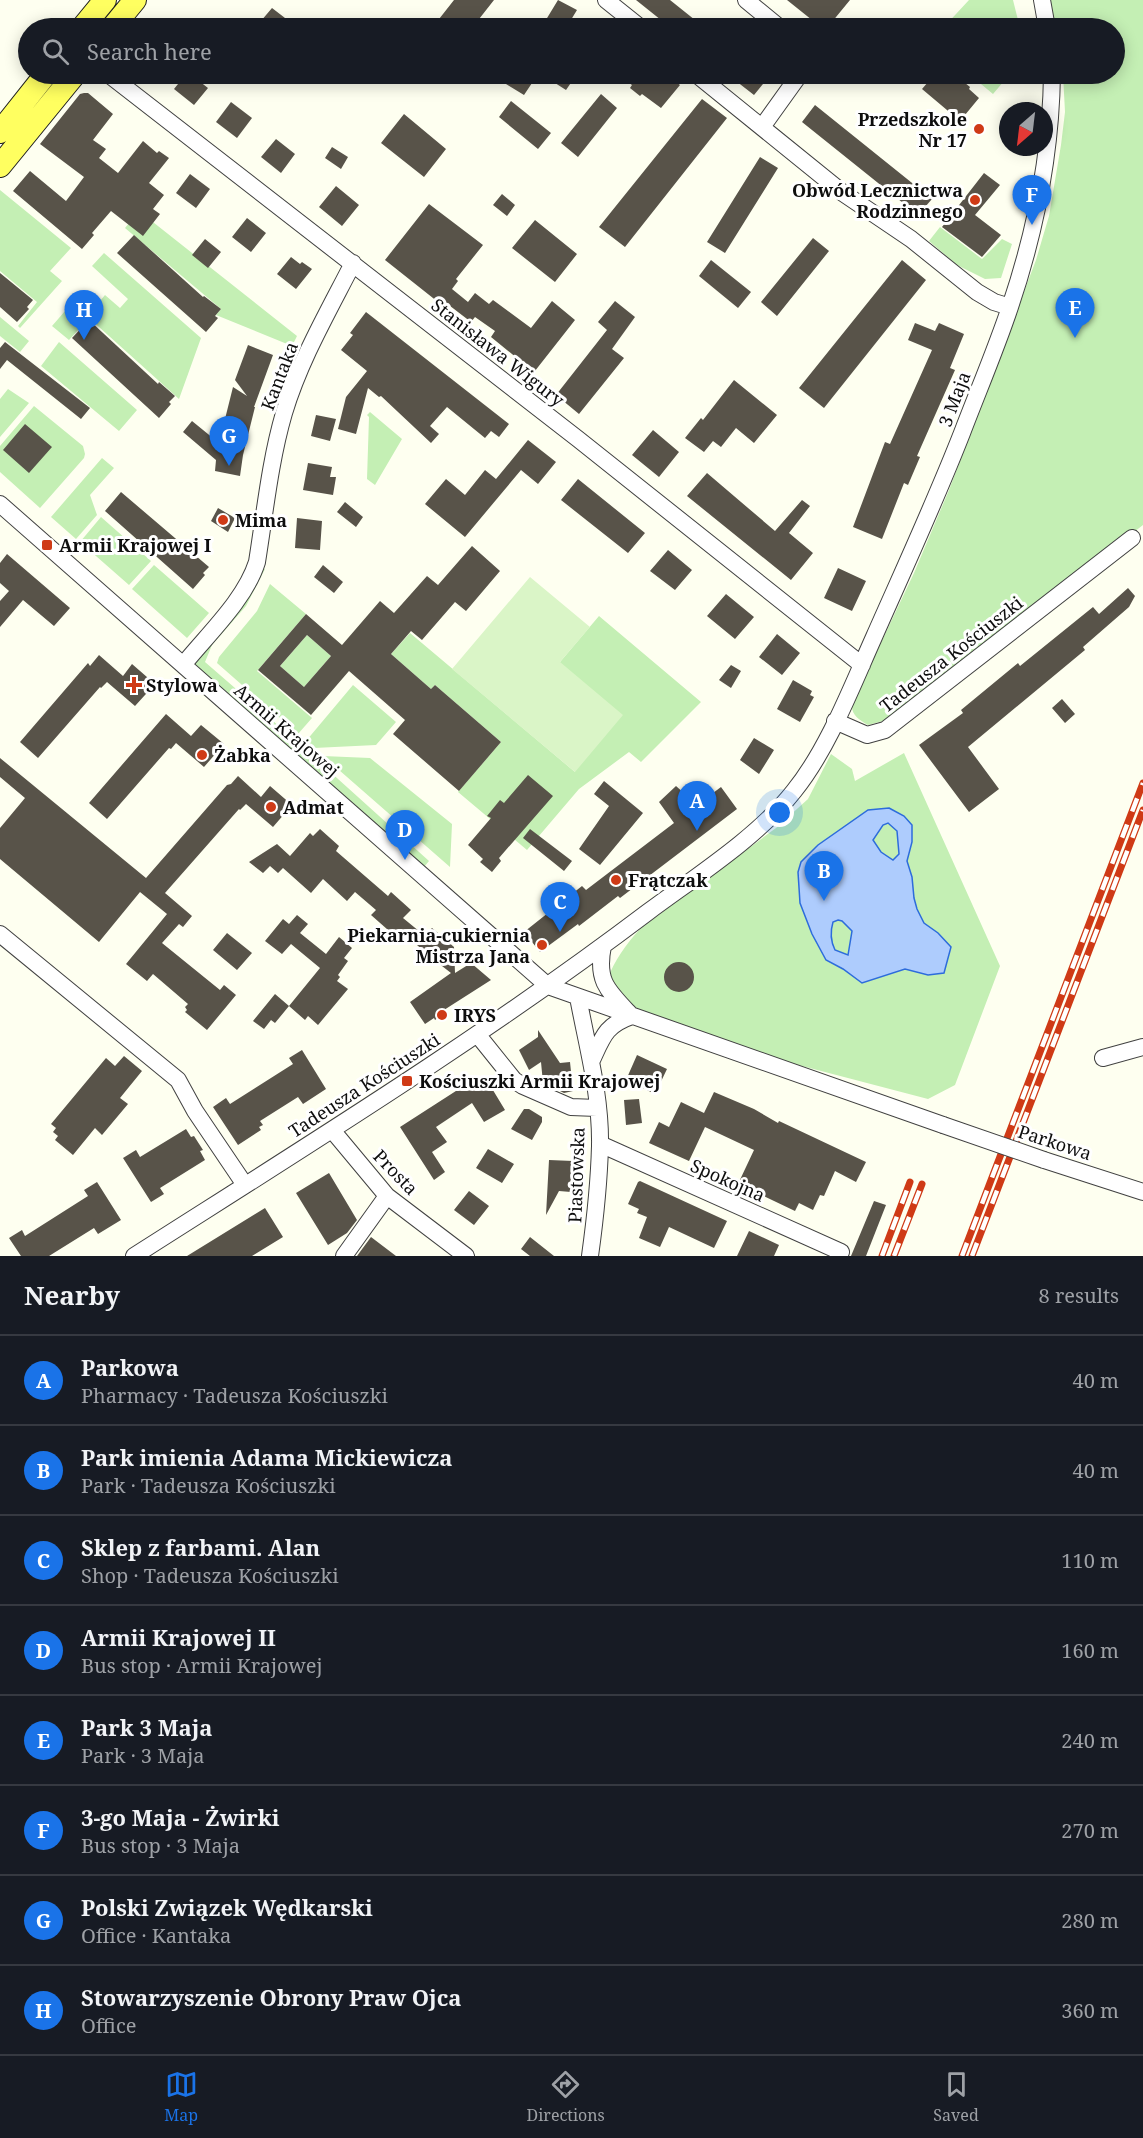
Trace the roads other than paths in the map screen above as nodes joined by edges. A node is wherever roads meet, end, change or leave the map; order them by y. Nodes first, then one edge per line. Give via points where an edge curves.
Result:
1 (105, 0) edge
2 (135, 0) edge
3 (606, 0) edge
4 (746, 0) edge
5 (1042, 0) edge
6 (90, 18) edge
7 (120, 18) edge
8 (628, 18) edge
9 (768, 18) edge
10 (1045, 18) edge
11 (38, 84) edge
12 (67, 84) edge
13 (121, 84) edge
14 (708, 84) edge
15 (793, 84) edge
16 (1051, 84) edge
17 (762, 127) junction
18 (0, 132) edge
19 (0, 166) edge
20 (353, 263) junction
21 (1010, 307) junction
22 (0, 504) edge
23 (1132, 538) dead end
24 (183, 665) junction
25 (862, 665) junction
26 (835, 720) junction
27 (0, 934) edge
28 (603, 946) junction
29 (548, 986) junction
30 (578, 997) junction
31 (632, 1016) junction
32 (477, 1034) junction
33 (1143, 1047) edge
34 (1103, 1058) dead end
35 (592, 1060) junction
36 (597, 1108) junction
37 (332, 1130) junction
38 (600, 1144) junction
39 (245, 1185) junction
40 (1143, 1192) edge
41 (387, 1196) junction
42 (841, 1252) dead end
43 (134, 1256) edge
44 (344, 1256) edge
45 (466, 1256) edge
46 (590, 1256) edge

1 - 6 main road
2 - 7 main road
3 - 8 street
4 - 9 street
5 - 10 street
11 - 18 main road
12 - 19 main road
13 - 20 street, Stanisława Wigury
14 - 17 street
15 - 17 street
16 - 21 street, 3 Maja via 1041,181
17 - 21 street via 843,193 911,239 977,292
20 - 24 street, Kantaka via 306,354 284,411 252,578
20 - 25 street, Stanisława Wigury
21 - 25 street, 3 Maja via 942,484
22 - 24 street, Armii Krajowej
23 - 26 street, Tadeusza Kościuszki via 885,730 867,735
24 - 29 street, Armii Krajowej
25 - 26 street, 3 Maja
26 - 28 street, Tadeusza Kościuszki via 805,776 776,812
27 - 39 street via 178,1080
28 - 29 street, Tadeusza Kościuszki
28 - 31 street via 602,981
29 - 30 street, Parkowa
29 - 32 street, Tadeusza Kościuszki
30 - 31 street, Parkowa
30 - 35 street, Piastowska
31 - 35 street via 609,1027
31 - 40 street, Parkowa, bridge
32 - 36 street via 514,1080 571,1107
32 - 37 street, Tadeusza Kościuszki
33 - 34 street
35 - 36 street, Piastowska
36 - 38 street, Piastowska
37 - 39 street, Tadeusza Kościuszki
37 - 41 street, Prosta
38 - 42 street, Spokojna
38 - 46 street, Piastowska
39 - 43 street, Tadeusza Kościuszki
41 - 44 street
41 - 45 street, Prosta

